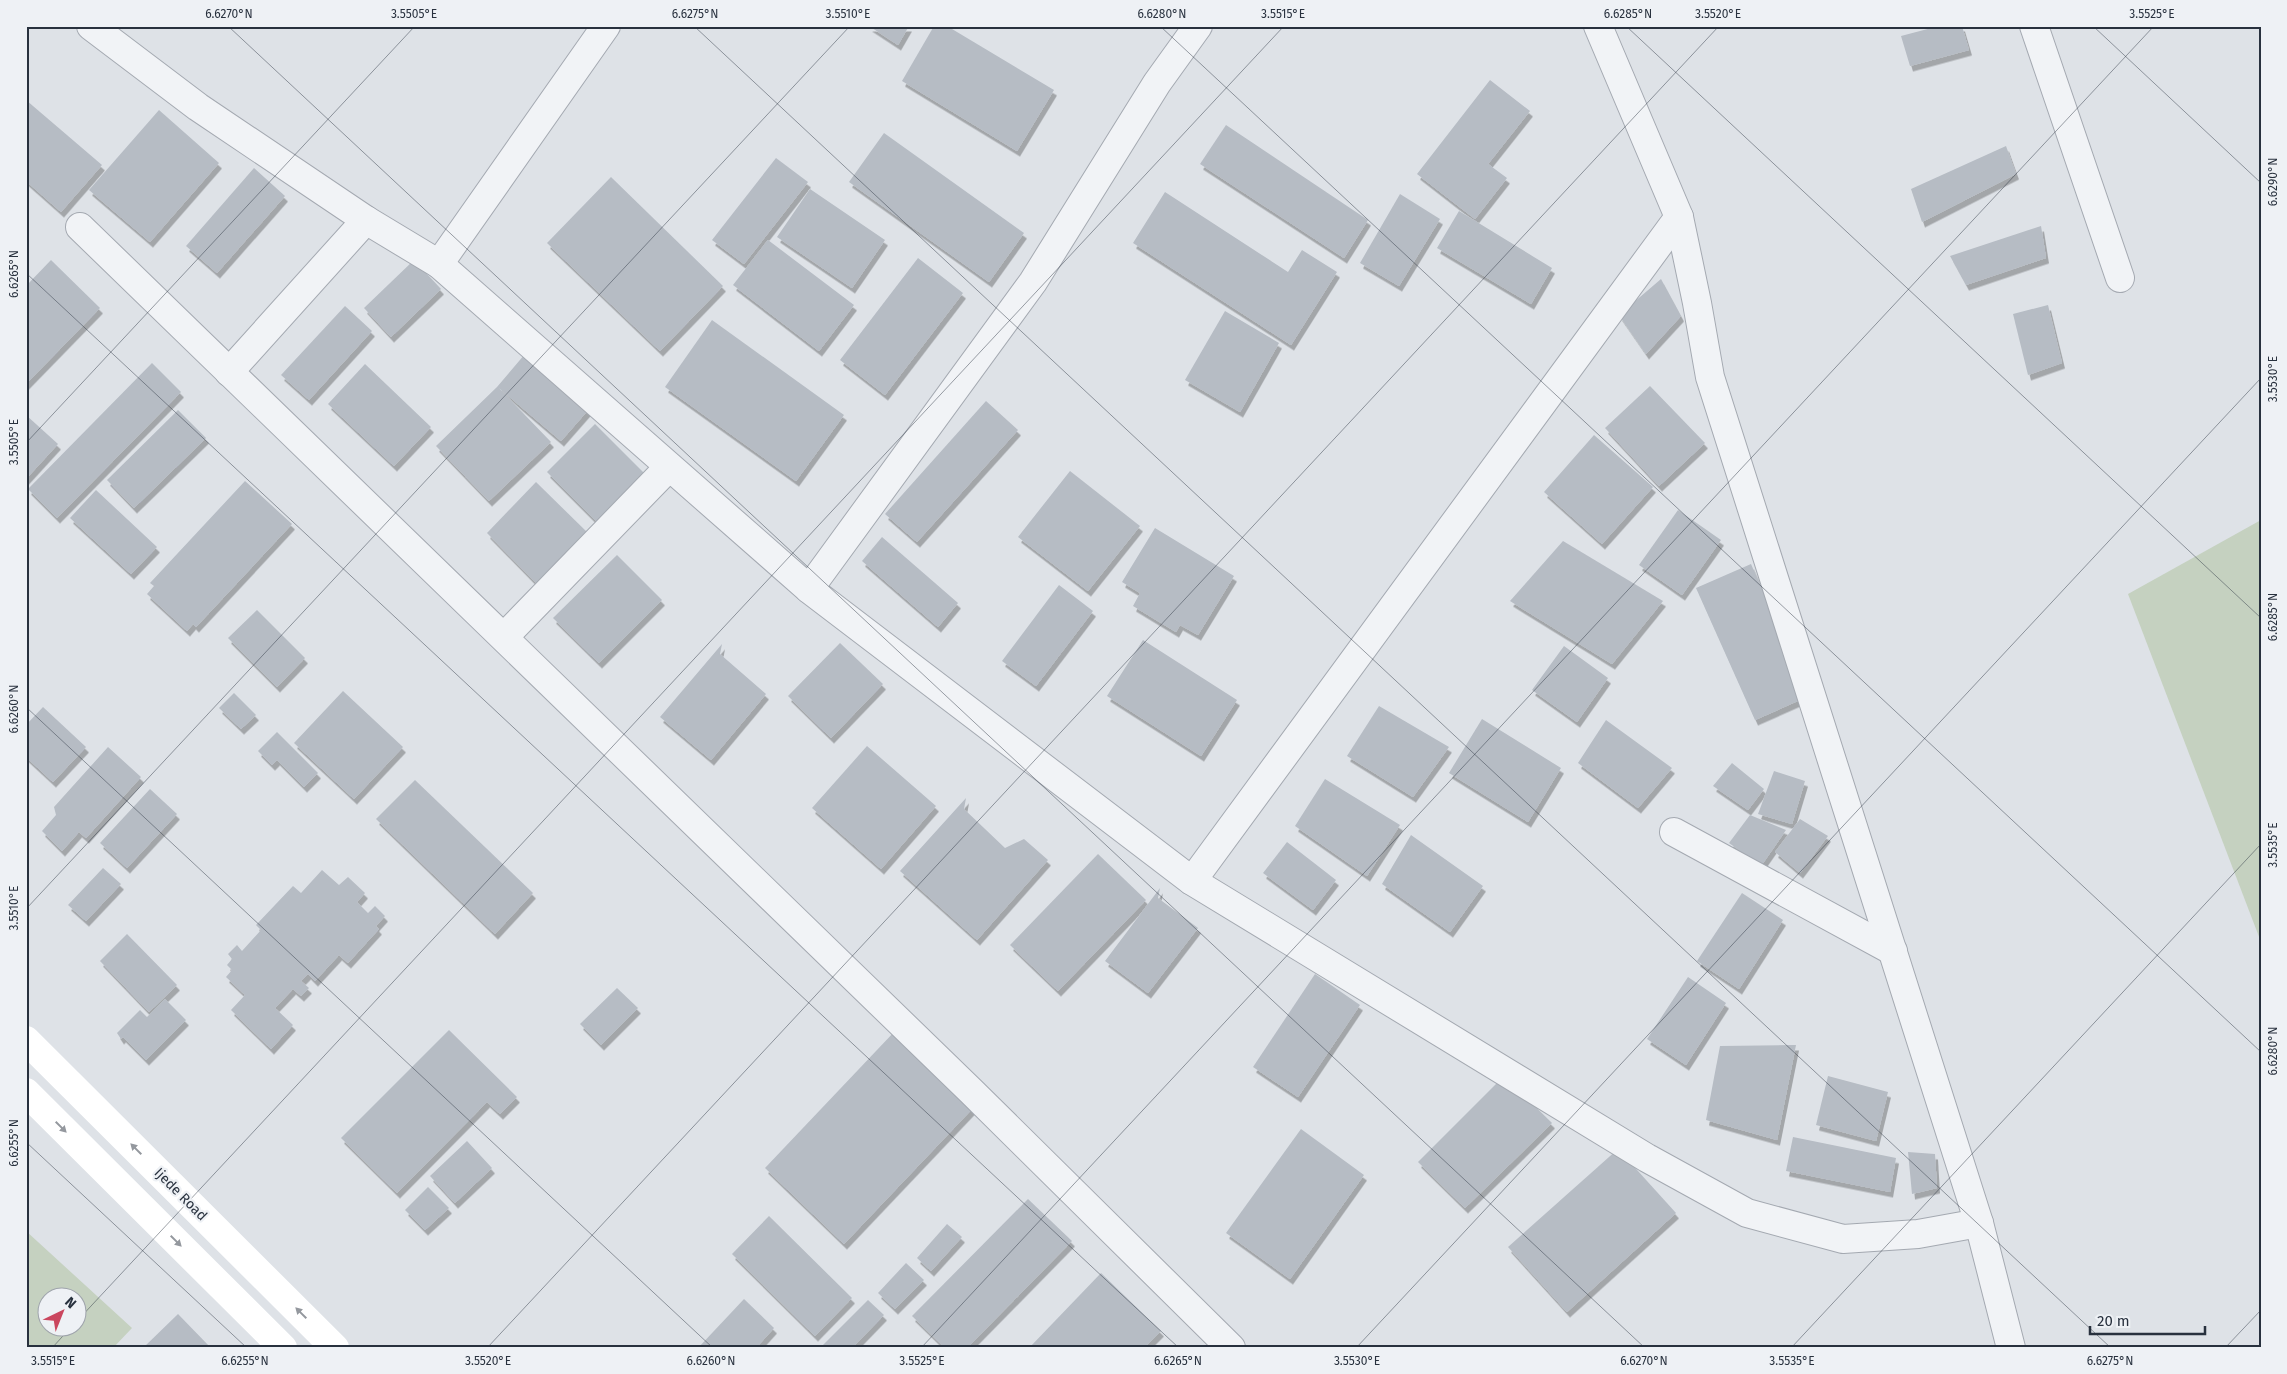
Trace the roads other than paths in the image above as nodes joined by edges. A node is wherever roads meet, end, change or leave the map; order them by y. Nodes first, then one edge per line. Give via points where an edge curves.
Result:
1 (91, 26) edge
2 (606, 26) edge
3 (1198, 26) edge
4 (1598, 26) edge
5 (2034, 26) edge
6 (1679, 217) junction
7 (366, 220) junction
8 (80, 227) dead end
9 (439, 264) junction
10 (2120, 278) dead end
11 (229, 372) junction
12 (669, 467) junction
13 (809, 589) junction
14 (504, 637) junction
15 (1674, 832) dead end
16 (1192, 881) junction
17 (1893, 951) junction
18 (26, 1040) edge
19 (26, 1092) edge
20 (1979, 1223) junction
21 (283, 1348) edge
22 (335, 1348) edge
23 (1231, 1348) edge
24 (2010, 1348) edge

1 - 7 street via 198,107
2 - 9 street
3 - 13 street via 1157,83 1033,282
4 - 6 street
5 - 10 street
6 - 16 street
6 - 17 street via 1710,377
7 - 9 street
7 - 11 street
8 - 11 street
9 - 12 street
11 - 14 street
12 - 13 street
12 - 14 street
13 - 16 street
14 - 23 street via 972,1091
15 - 17 street
16 - 20 street via 1647,1158 1747,1213 1844,1239 1918,1234
17 - 20 street
22 -> 18 main road, Ijede Road
19 -> 21 main road
20 - 24 street

